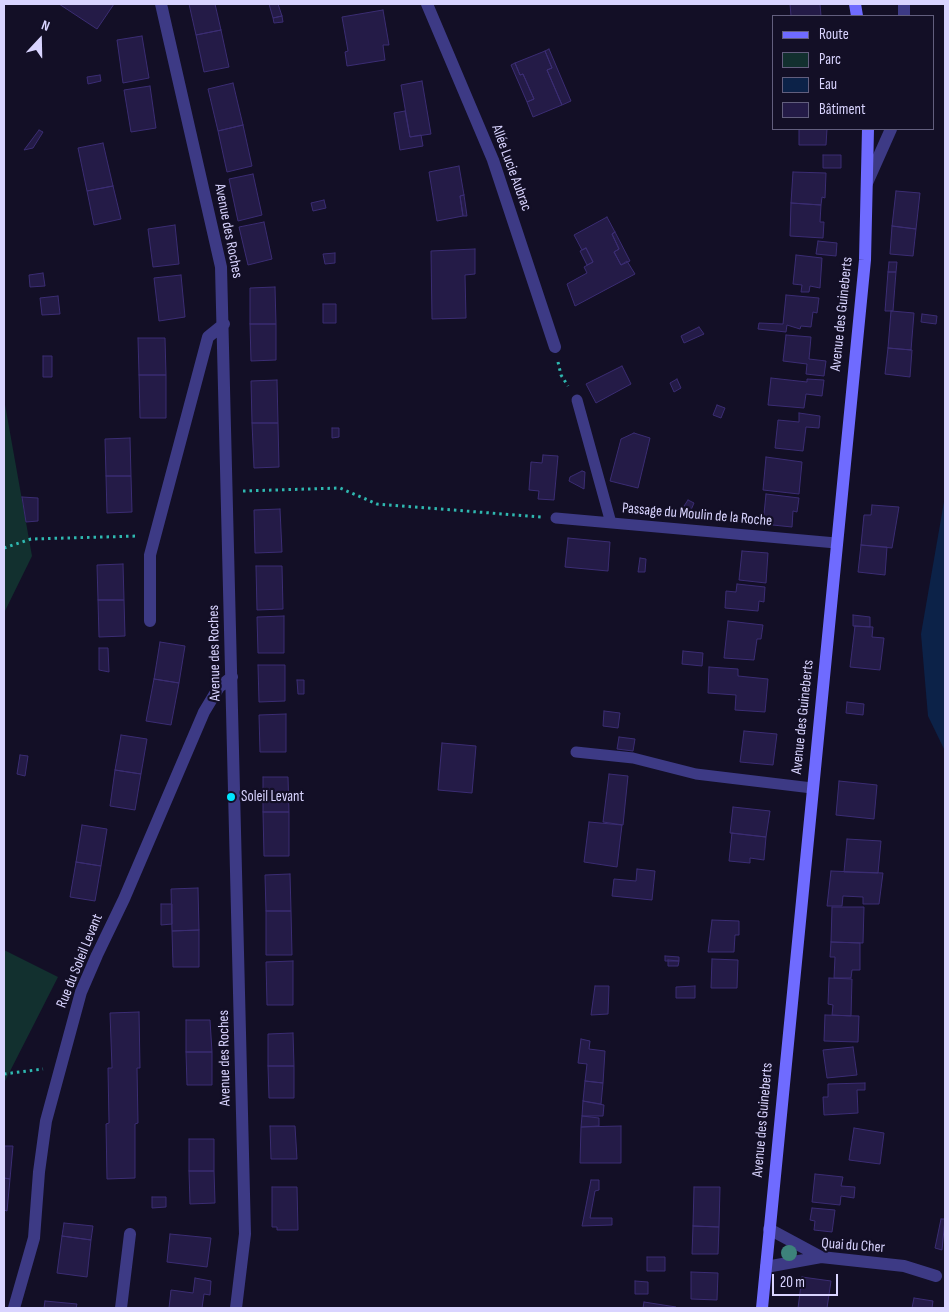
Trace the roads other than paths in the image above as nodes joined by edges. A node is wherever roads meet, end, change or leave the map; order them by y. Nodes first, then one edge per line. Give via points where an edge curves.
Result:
1 (161, 4) edge
2 (428, 4) edge
3 (868, 130) edge
4 (891, 130) edge
5 (867, 183) junction
6 (224, 324) junction
7 (555, 347) road end
8 (577, 400) road end
9 (556, 518) road end
10 (611, 523) junction
11 (836, 543) junction
12 (150, 621) dead end
13 (232, 677) junction
14 (576, 752) dead end
15 (812, 788) junction
16 (770, 1228) junction
17 (130, 1234) dead end
18 (821, 1258) junction
19 (766, 1267) junction
20 (936, 1276) dead end
21 (14, 1308) edge
22 (121, 1308) edge
23 (236, 1308) edge
24 (762, 1308) edge

1 - 6 street, Avenue des Roches via 221,267
2 - 7 street, Allée Lucie Aubrac via 493,160
3 - 5 street, Avenue des Guineberts
4 - 5 street
5 - 11 street, Avenue des Guineberts via 865,260
6 - 12 street via 208,337 150,555
6 - 13 street, Avenue des Roches
8 - 10 lane
9 - 10 lane, Passage du Moulin de la Roche
10 - 11 lane, Passage du Moulin de la Roche
11 - 15 street, Avenue des Guineberts
13 - 21 street, Rue du Soleil Levant via 219,686 204,712 82,992 46,1121 34,1238
13 - 23 street, Avenue des Roches via 245,1234
14 - 15 lane via 633,758 696,774
15 - 16 street, Avenue des Guineberts
16 - 18 street
16 - 19 street, Avenue des Guineberts
17 - 22 street
18 - 19 street, Quai du Cher
18 - 20 street, Quai du Cher via 904,1266
19 - 24 street, Avenue des Guineberts

